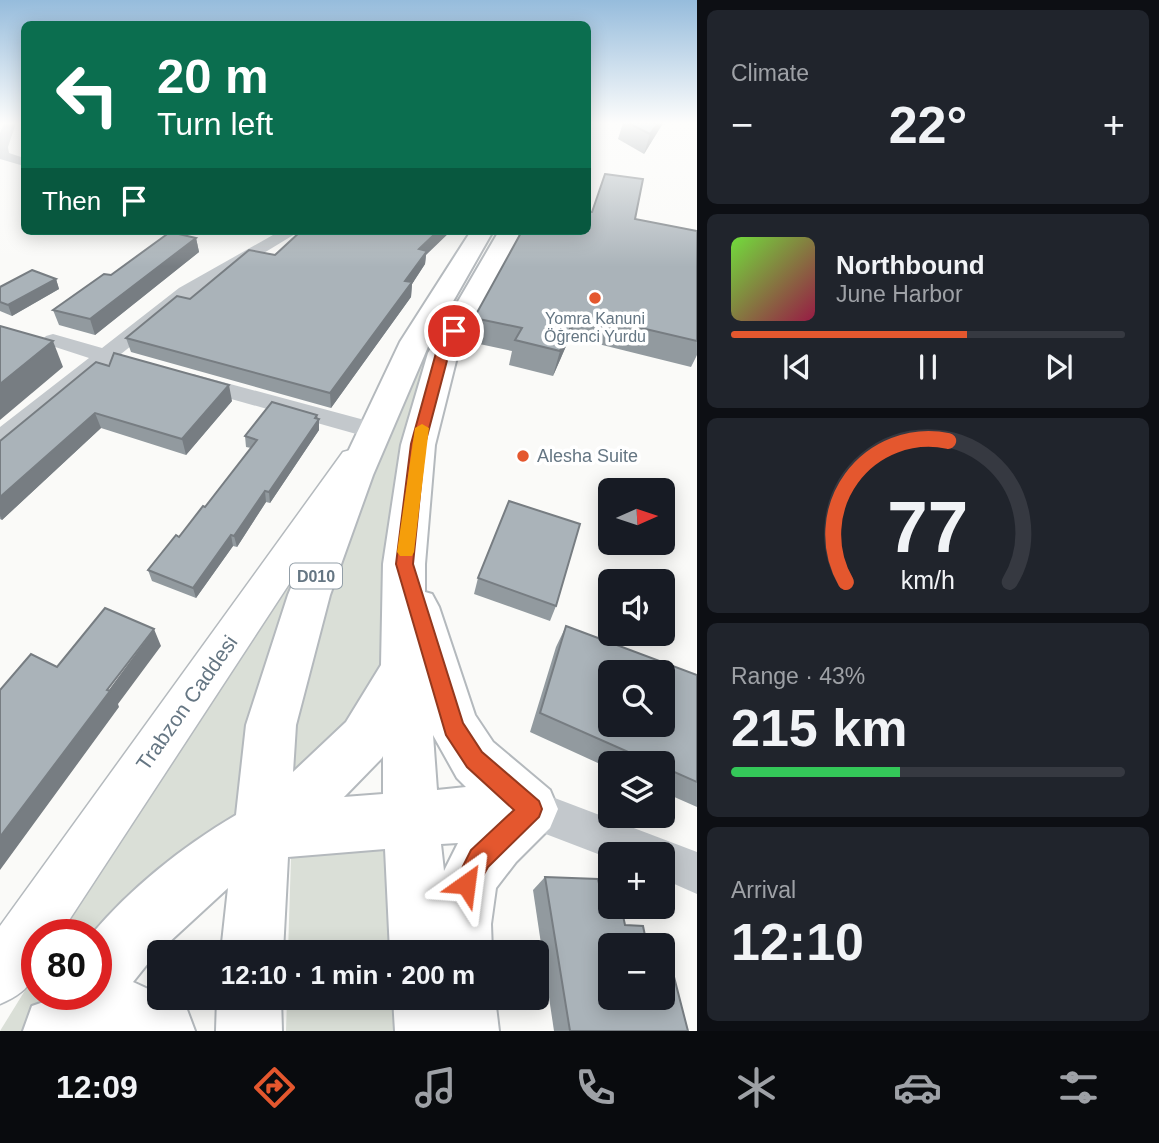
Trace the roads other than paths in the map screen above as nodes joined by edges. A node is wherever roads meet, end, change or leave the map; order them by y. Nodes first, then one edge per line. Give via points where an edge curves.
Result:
1 (285, 235) edge
2 (480, 235) edge
3 (508, 235) edge
4 (53, 340) edge
5 (104, 356) junction
6 (142, 366) edge
7 (167, 373) edge
8 (374, 431) junction
9 (0, 440) edge
10 (404, 564) junction
11 (404, 669) junction
12 (531, 809) junction
13 (412, 821) junction
14 (261, 832) junction
15 (621, 842) edge
16 (675, 863) edge
17 (697, 873) edge
18 (253, 940) edge
19 (420, 940) edge
20 (461, 940) edge
21 (112, 959) edge
22 (0, 975) edge
23 (72, 1010) edge
24 (249, 1010) edge
25 (426, 1010) edge
26 (464, 1010) edge
27 (56, 1031) edge
28 (162, 1031) edge
29 (249, 1031) edge
30 (428, 1031) edge
31 (466, 1031) edge

1 - 5 street via 186,292
2 - 8 highway, D010 via 415,342
3 - 10 highway via 443,353 418,444
4 - 5 street
5 - 6 street
5 - 9 street
7 - 8 street
8 - 14 highway, D010 via 318,570 285,674 271,725
8 - 22 main road, Trabzon Caddesi
10 - 11 highway
10 - 12 highway via 454,727 474,760
11 - 13 highway
11 - 14 highway via 364,740 317,787
12 - 13 highway
12 - 15 street
12 - 20 highway via 479,858 466,884
13 - 14 highway
13 - 19 highway
14 - 18 highway, D010
14 - 21 highway via 185,886
16 - 17 street
23 - 27 highway
24 - 29 highway
25 - 30 highway
26 - 31 highway
27 - 28 highway via 126,1012

